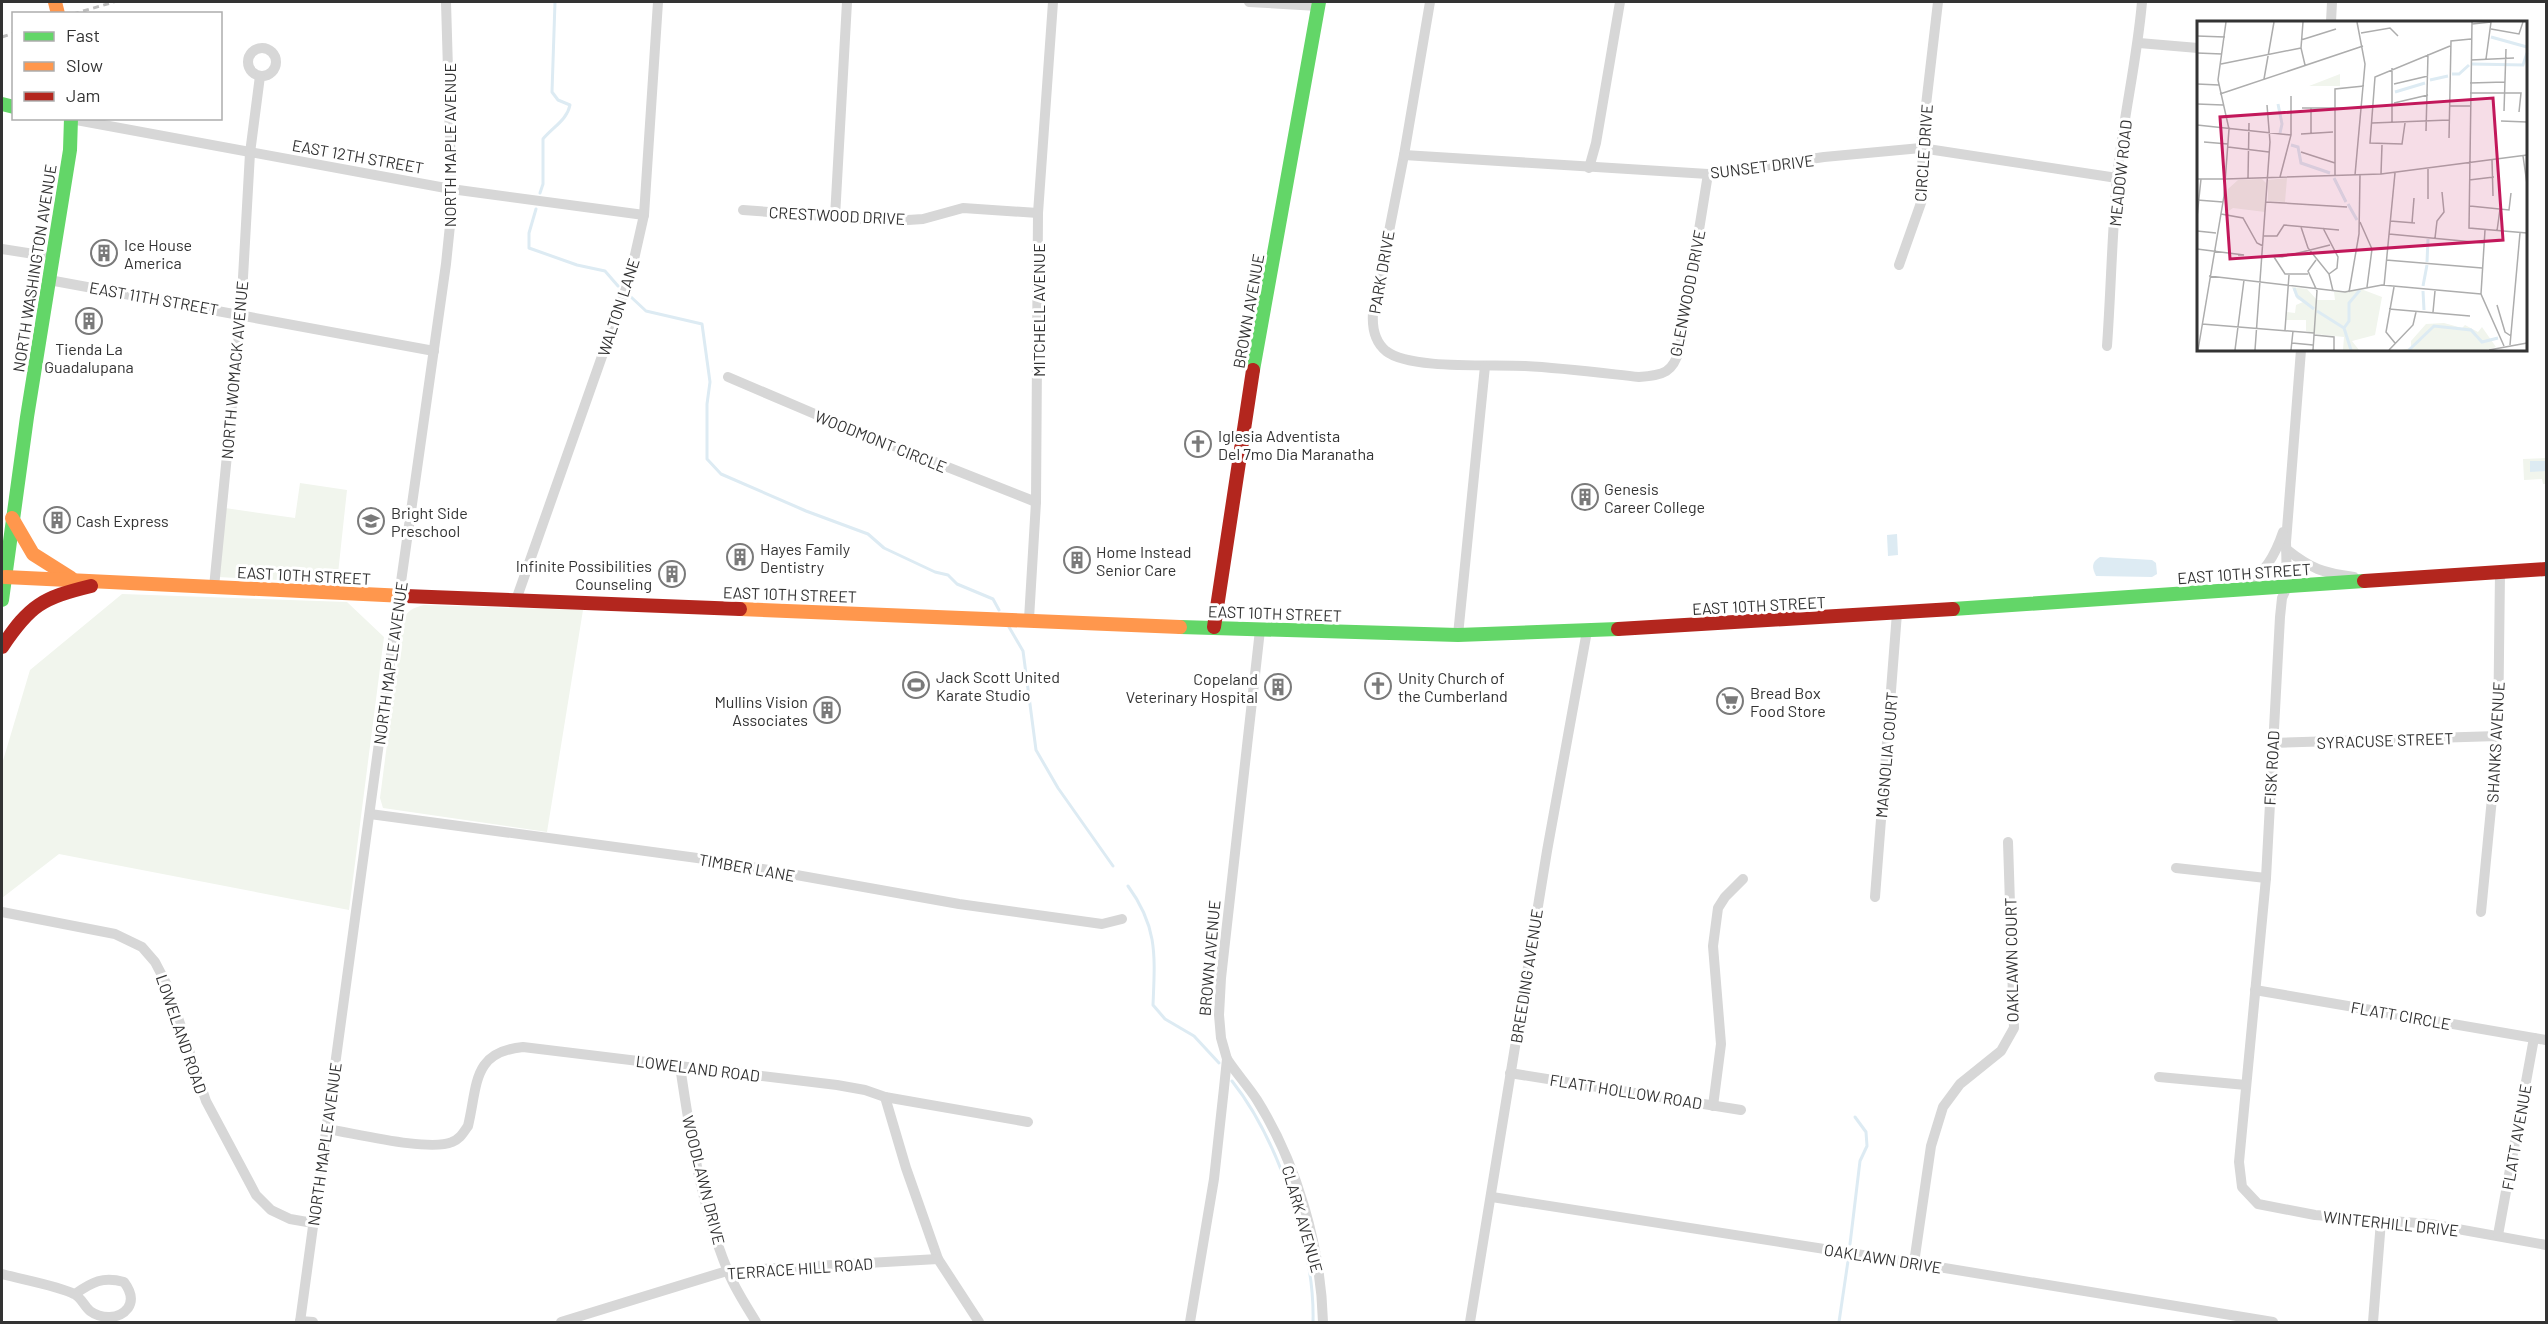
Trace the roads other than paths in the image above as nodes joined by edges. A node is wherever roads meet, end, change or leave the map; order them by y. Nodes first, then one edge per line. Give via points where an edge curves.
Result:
1 (446, 2) edge
2 (658, 2) edge
3 (848, 2) edge
4 (1053, 2) edge
5 (1249, 2) edge
6 (1430, 2) edge
7 (1620, 2) edge
8 (1938, 2) edge
9 (2142, 2) edge
10 (2332, 2) edge
11 (1319, 4) edge
12 (2331, 21) edge
13 (2139, 43) junction
14 (2197, 48) edge
15 (260, 76) dead end
16 (70, 120) edge
17 (75, 120) edge
18 (1921, 148) junction
19 (250, 153) junction
20 (1404, 155) junction
21 (1589, 168) junction
22 (1708, 174) junction
23 (2117, 178) junction
24 (451, 189) junction
25 (742, 210) dead end
26 (1038, 213) junction
27 (644, 215) junction
28 (835, 217) junction
29 (2, 249) edge
30 (53, 257) junction
31 (1899, 265) dead end
32 (49, 280) junction
33 (241, 313) junction
34 (2107, 346) dead end
35 (434, 351) junction
36 (2301, 351) edge
37 (1485, 366) junction
38 (728, 377) dead end
39 (1036, 502) junction
40 (2288, 517) junction
41 (12, 518) junction
42 (2286, 549) junction
43 (2547, 569) edge
44 (2500, 572) junction
45 (3, 577) edge
46 (74, 580) junction
47 (2375, 580) junction
48 (109, 582) junction
49 (214, 586) junction
50 (2287, 587) junction
51 (2241, 590) junction
52 (399, 596) junction
53 (2, 600) edge
54 (516, 600) junction
55 (1897, 613) junction
56 (1029, 619) junction
57 (1214, 627) junction
58 (1260, 630) junction
59 (1587, 631) junction
60 (1458, 635) junction
61 (2, 647) edge
62 (2498, 736) junction
63 (2272, 744) junction
64 (370, 814) junction
65 (2008, 842) dead end
66 (2176, 868) dead end
67 (2266, 878) junction
68 (1743, 879) dead end
69 (1875, 897) dead end
70 (2, 912) edge
71 (2481, 912) dead end
72 (1122, 919) dead end
73 (2255, 990) junction
74 (2534, 1038) junction
75 (2547, 1040) edge
76 (1227, 1059) junction
77 (680, 1066) junction
78 (1510, 1073) junction
79 (2159, 1077) dead end
80 (2246, 1085) junction
81 (885, 1097) junction
82 (1713, 1106) junction
83 (1741, 1110) dead end
84 (1028, 1122) dead end
85 (327, 1129) junction
86 (2242, 1187) joint
87 (1492, 1197) junction
88 (2381, 1221) junction
89 (313, 1223) junction
90 (2498, 1235) junction
91 (2547, 1245) edge
92 (938, 1259) junction
93 (1914, 1263) junction
94 (727, 1271) junction
95 (2, 1274) edge
96 (75, 1294) junction
97 (300, 1322) edge
98 (313, 1323) edge
99 (561, 1323) edge
100 (756, 1323) edge
101 (979, 1323) edge
102 (1190, 1323) edge
103 (1323, 1323) edge
104 (1470, 1323) edge
105 (2273, 1323) edge
106 (2373, 1323) edge

1 - 24 street, NORTH MAPLE AVENUE
2 - 27 street, WALTON LANE
3 - 28 street
4 - 26 street, MITCHELL AVENUE
5 - 11 street
6 - 20 street, PARK DRIVE
7 - 21 street
8 - 18 street, CIRCLE DRIVE
9 - 13 street, MEADOW ROAD
10 - 12 street
11 - 57 main road, BROWN AVENUE via 1245,415
13 - 14 street
13 - 23 street, MEADOW ROAD
15 - 19 street, NORTH WOMACK AVENUE
16 - 30 main road, NORTH WASHINGTON AVENUE via 70,150
17 - 19 street, EAST 12TH STREET
18 - 22 street, SUNSET DRIVE
18 - 23 street, SUNSET DRIVE
18 - 31 street, CIRCLE DRIVE via 1922,200
19 - 24 street, EAST 12TH STREET
19 - 33 street, NORTH WOMACK AVENUE
20 - 21 street, SUNSET DRIVE
20 - 37 street, PARK DRIVE via 1372,327 1386,351 1406,360
21 - 22 street, SUNSET DRIVE
22 - 37 street, GLENWOOD DRIVE via 1680,348 1668,372 1640,377
23 - 34 street, MEADOW ROAD
24 - 27 street, EAST 12TH STREET
24 - 35 street, NORTH MAPLE AVENUE
25 - 28 street, CRESTWOOD DRIVE
26 - 28 street, CRESTWOOD DRIVE via 963,208 923,219
26 - 39 street, MITCHELL AVENUE
27 - 54 street, WALTON LANE via 630,277
29 - 30 street
30 - 32 main road, NORTH WASHINGTON AVENUE
32 - 33 street, EAST 11TH STREET
32 - 41 main road, NORTH WASHINGTON AVENUE
33 - 35 street, EAST 11TH STREET
33 - 49 street, NORTH WOMACK AVENUE
35 - 52 street, NORTH MAPLE AVENUE
36 - 40 street, FISK ROAD
37 - 60 street
38 - 39 street, WOODMONT CIRCLE
39 - 56 street, MITCHELL AVENUE
40 - 42 street, FISK ROAD
40 - 51 street via 2271,560 2257,579
41 - 45 main road, NORTH WASHINGTON AVENUE
41 - 46 main road via 33,554
42 - 47 street via 2323,573
42 - 50 street, FISK ROAD
43 - 44 main road, EAST 10TH STREET
44 - 47 main road, EAST 10TH STREET
44 - 62 street, SHANKS AVENUE
45 - 46 main road, EAST 10TH STREET
45 - 53 main road, NORTH WASHINGTON AVENUE
46 - 48 main road, EAST 10TH STREET
47 - 50 main road, EAST 10TH STREET
48 - 49 main road, EAST 10TH STREET
48 - 61 main road via 51,596 32,606
49 - 52 main road, EAST 10TH STREET
50 - 51 main road, EAST 10TH STREET
50 - 63 street, FISK ROAD via 2280,617
51 - 55 main road, EAST 10TH STREET
52 - 54 main road, EAST 10TH STREET
52 - 64 street, NORTH MAPLE AVENUE
54 - 56 main road, EAST 10TH STREET
55 - 59 main road, EAST 10TH STREET
55 - 69 street, MAGNOLIA COURT
56 - 57 main road, EAST 10TH STREET
57 - 58 main road, EAST 10TH STREET
58 - 60 main road, EAST 10TH STREET
58 - 76 street, BROWN AVENUE via 1221,978 1219,1016
59 - 60 main road, EAST 10TH STREET
59 - 78 street, BREEDING AVENUE
62 - 63 street, SYRACUSE STREET
62 - 71 street, SHANKS AVENUE
63 - 67 street, FISK ROAD
64 - 72 street, TIMBER LANE via 712,860 959,904 1102,924
64 - 85 street, NORTH MAPLE AVENUE
65 - 93 street, OAKLAWN COURT via 2014,1028 2001,1051 1960,1084 1943,1107 1931,1146
66 - 67 street
67 - 73 street, FISK ROAD
68 - 82 street via 1718,908 1713,946 1721,1044
70 - 89 street, LOWELAND ROAD via 115,934 142,947 167,985 206,1101 256,1195 271,1210
73 - 74 street, FLATT CIRCLE
73 - 80 street, FISK ROAD
74 - 75 street, FLATT CIRCLE
74 - 90 street, FLATT AVENUE
76 - 102 street, BROWN AVENUE via 1214,1179
76 - 103 street, CLARK AVENUE via 1257,1099 1298,1190 1322,1287
77 - 81 street, LOWELAND ROAD via 837,1085
77 - 85 street, LOWELAND ROAD via 510,1048 485,1060 468,1126 453,1142 427,1145
77 - 94 street, WOODLAWN DRIVE via 703,1191
78 - 82 street, FLATT HOLLOW ROAD
78 - 87 street, BREEDING AVENUE
79 - 80 street
80 - 86 street, FISK ROAD via 2239,1162
81 - 84 street, LOWELAND ROAD
81 - 92 street
82 - 83 street, FLATT HOLLOW ROAD
85 - 89 street, NORTH MAPLE AVENUE
86 - 88 street, WINTERHILL DRIVE via 2258,1204 2315,1215
87 - 93 street, OAKLAWN DRIVE
87 - 104 street, BREEDING AVENUE
88 - 90 street, WINTERHILL DRIVE
88 - 106 street
89 - 97 street, NORTH MAPLE AVENUE
90 - 91 street, WINTERHILL DRIVE
92 - 94 street, TERRACE HILL ROAD
92 - 101 street
93 - 105 street, OAKLAWN DRIVE
94 - 99 street, TERRACE HILL ROAD
94 - 100 street, WOODLAWN DRIVE
95 - 96 street
96 - 96 street via 90,1311 103,1317 121,1314 131,1299 124,1282 114,1279 97,1281
97 - 98 street

